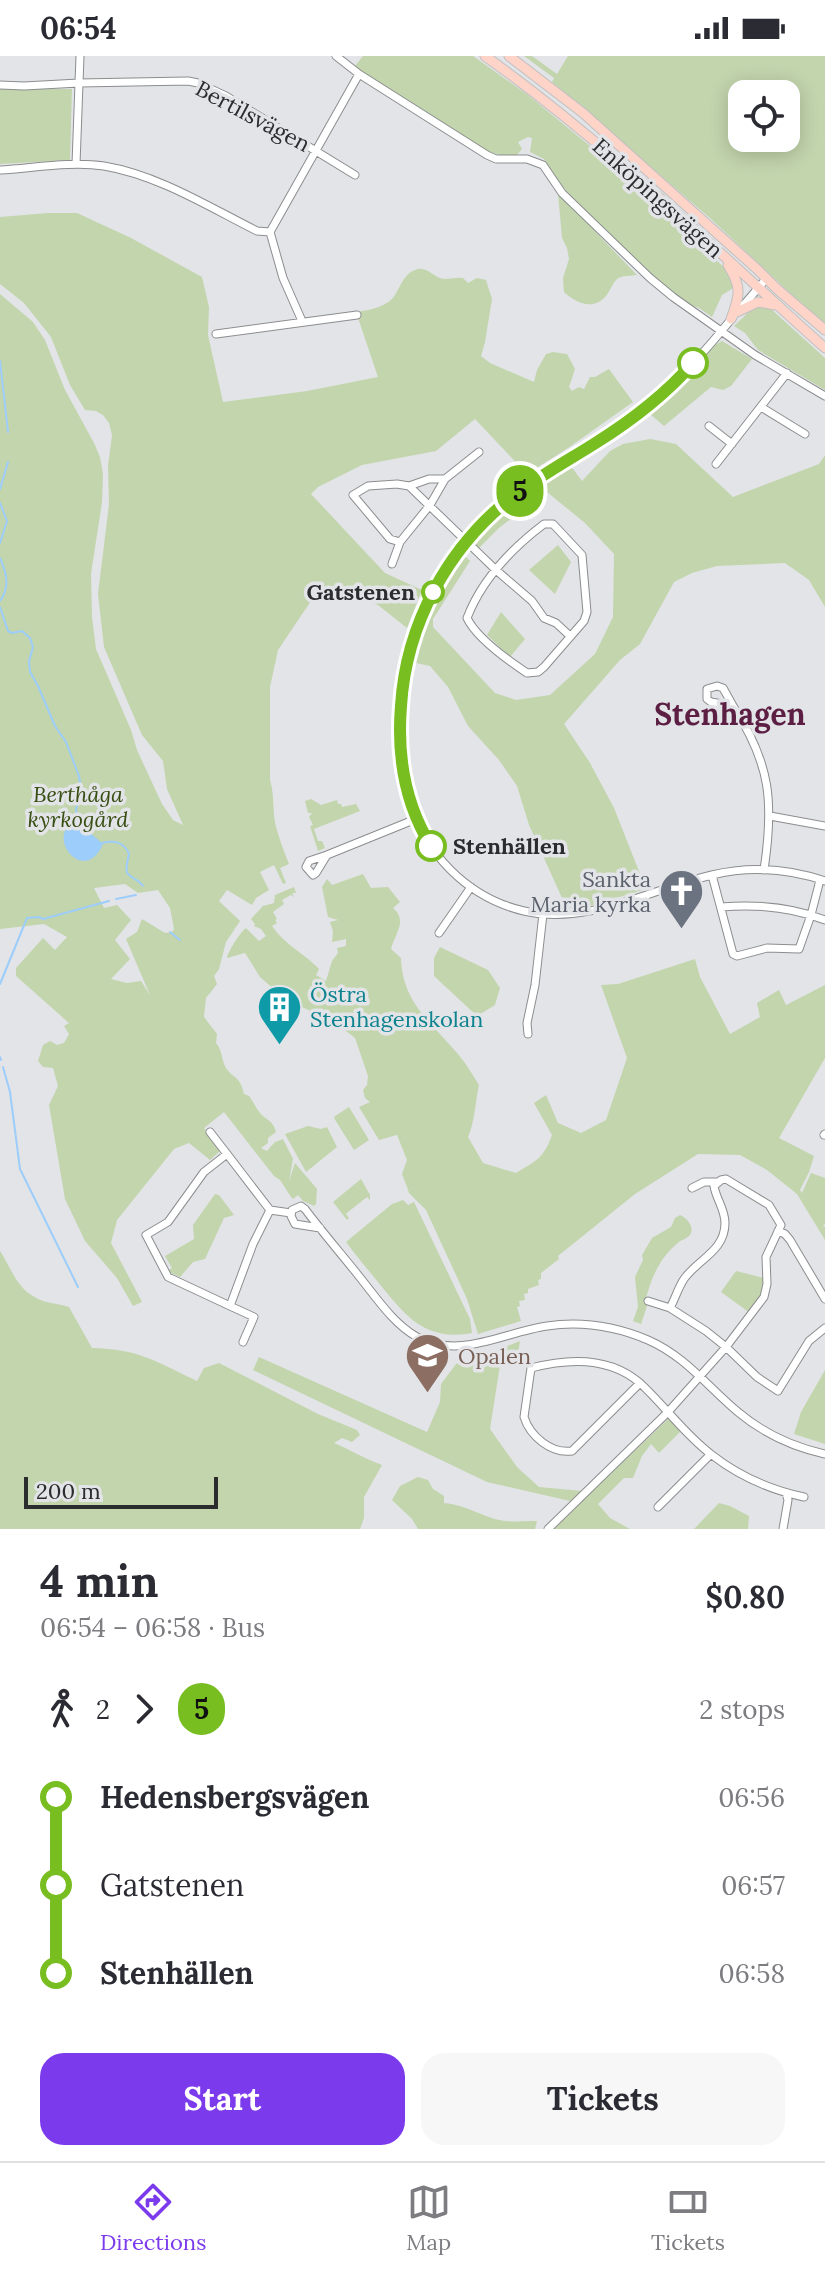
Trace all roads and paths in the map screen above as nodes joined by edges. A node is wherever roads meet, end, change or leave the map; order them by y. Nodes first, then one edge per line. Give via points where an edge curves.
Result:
1 (80, 56) edge
2 (336, 56) edge
3 (485, 56) edge
4 (509, 56) edge
5 (359, 74) junction
6 (79, 83) junction
7 (0, 85) edge
8 (315, 150) junction
9 (76, 164) junction
10 (0, 170) edge
11 (355, 175) dead end
12 (270, 232) junction
13 (722, 255) junction
14 (766, 279) junction
15 (758, 288) junction
16 (779, 307) junction
17 (357, 315) dead end
18 (734, 316) junction
19 (302, 321) junction
20 (825, 330) edge
21 (721, 331) junction
22 (216, 334) dead end
23 (825, 348) edge
24 (787, 373) junction
25 (825, 396) edge
26 (761, 407) junction
27 (709, 426) dead end
28 (805, 434) dead end
29 (732, 444) junction
30 (479, 452) dead end
31 (716, 464) dead end
32 (445, 479) junction
33 (409, 486) junction
34 (430, 505) junction
35 (466, 540) junction
36 (400, 542) junction
37 (392, 564) dead end
38 (496, 570) junction
39 (570, 636) junction
40 (733, 706) dead end
41 (770, 816) junction
42 (416, 819) junction
43 (825, 826) edge
44 (327, 855) dead end
45 (764, 870) junction
46 (712, 875) junction
47 (823, 880) edge
48 (471, 887) junction
49 (721, 907) junction
50 (543, 914) junction
51 (811, 915) junction
52 (825, 920) edge
53 (439, 933) dead end
54 (528, 1034) dead end
55 (210, 1132) dead end
56 (227, 1154) junction
57 (718, 1182) junction
58 (692, 1188) dead end
59 (270, 1210) junction
60 (291, 1213) junction
61 (320, 1228) junction
62 (778, 1231) junction
63 (825, 1299) edge
64 (648, 1301) dead end
65 (230, 1306) junction
66 (670, 1308) junction
67 (825, 1328) edge
68 (243, 1342) dead end
69 (726, 1347) junction
70 (701, 1377) junction
71 (640, 1383) junction
72 (668, 1412) junction
73 (825, 1454) edge
74 (710, 1455) junction
75 (786, 1493) junction
76 (804, 1497) dead end
77 (658, 1507) dead end
78 (548, 1529) edge
79 (783, 1529) edge

1 - 6 street
2 - 5 street
3 - 13 main road, Enköpingsvägen via 574,123
4 - 14 main road, Enköpingsvägen via 583,113
5 - 8 street
5 - 21 street via 487,155 543,165 562,193 650,278
6 - 7 street, Bertilsvägen
6 - 8 street, Bertilsvägen via 198,83
6 - 9 street
8 - 11 street, Bertilsvägen
8 - 12 street
9 - 10 street
9 - 12 street via 143,177 257,231
12 - 19 street
13 - 15 main road, Enköpingsvägen
13 - 18 main road via 739,290
14 - 15 street
14 - 20 main road, Enköpingsvägen
15 - 16 main road, Enköpingsvägen
15 - 18 street
16 - 18 main road via 758,302
16 - 23 main road, Enköpingsvägen
17 - 19 street
18 - 21 street
19 - 22 street
21 - 24 street
21 - 35 street via 653,402 512,497
24 - 25 street
24 - 26 street
26 - 28 street
26 - 29 street
27 - 29 street
29 - 31 street
30 - 32 street
32 - 33 street
32 - 34 street
33 - 34 street
33 - 36 street via 368,486 353,495 390,539
34 - 35 street
34 - 36 street
35 - 38 street
35 - 42 street via 418,624 402,690 401,749
36 - 37 street
38 - 39 street
38 - 39 street via 467,618 484,639 533,673
38 - 39 street via 529,535 553,524 582,555 587,612
40 - 41 street via 763,766
41 - 43 street
41 - 45 street
42 - 44 street
42 - 48 street via 440,859
45 - 46 street
45 - 47 street
46 - 49 street
46 - 50 street via 593,911
47 - 51 street
48 - 50 street via 488,898
48 - 53 street
49 - 51 street via 767,907
49 - 51 street via 737,956 767,948 799,949
50 - 54 street
51 - 52 street
55 - 56 street
56 - 59 street
56 - 65 street via 204,1172 168,1222 144,1232 168,1277
57 - 58 street
57 - 62 street via 726,1179 769,1205 781,1225
57 - 66 street via 714,1190 724,1211 722,1238 683,1281
59 - 60 street
59 - 65 street
60 - 61 street via 295,1224
60 - 61 street via 301,1206
61 - 70 street via 391,1316 418,1338 468,1346 550,1325 606,1327 662,1347
62 - 63 street via 790,1240
62 - 69 street via 766,1257 764,1297
64 - 66 street
65 - 68 street via 254,1317
66 - 69 street
67 - 69 street via 809,1341 778,1391
69 - 70 street
70 - 72 street
70 - 73 street via 772,1435
71 - 71 street via 597,1363 531,1368 525,1422 546,1445 572,1451
71 - 72 street
72 - 74 street
72 - 78 street
74 - 75 street
74 - 77 street
75 - 76 street
75 - 79 street

